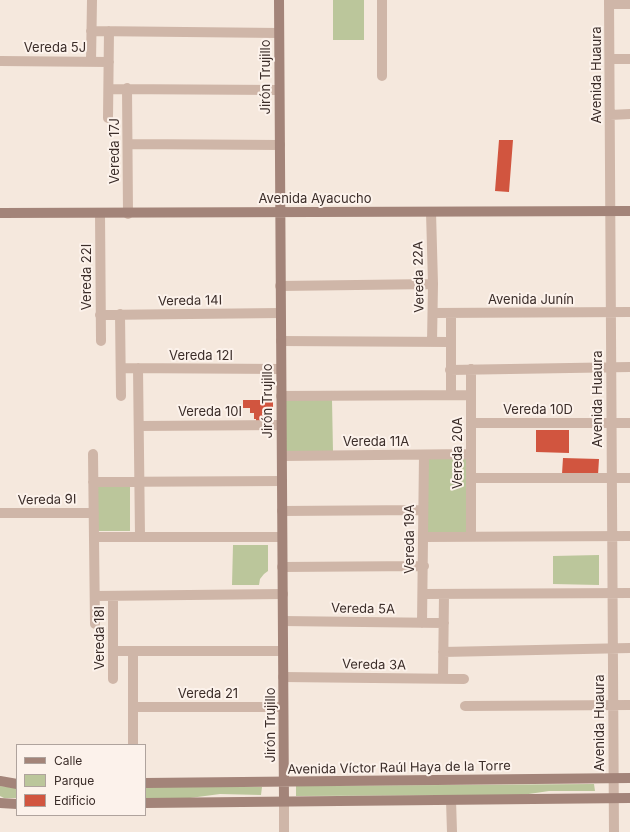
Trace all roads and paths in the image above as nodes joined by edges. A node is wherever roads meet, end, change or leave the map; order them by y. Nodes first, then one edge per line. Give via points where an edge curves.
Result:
1 (92, 0) edge
2 (279, 0) edge
3 (382, 0) edge
4 (610, 2) edge
5 (630, 4) edge
6 (92, 31) junction
7 (109, 31) junction
8 (279, 34) junction
9 (610, 59) junction
10 (630, 59) edge
11 (0, 61) edge
12 (91, 62) junction
13 (109, 62) junction
14 (382, 76) dead end
15 (127, 88) junction
16 (109, 89) junction
17 (279, 90) junction
18 (630, 114) edge
19 (610, 115) junction
20 (108, 118) dead end
21 (128, 144) junction
22 (280, 145) junction
23 (610, 211) junction
24 (630, 211) edge
25 (280, 212) junction
26 (431, 212) junction
27 (0, 213) edge
28 (100, 213) junction
29 (128, 214) junction
30 (433, 284) junction
31 (280, 286) junction
32 (611, 312) junction
33 (630, 312) edge
34 (280, 313) junction
35 (433, 313) junction
36 (451, 313) junction
37 (120, 314) junction
38 (100, 315) junction
39 (101, 341) dead end
40 (281, 341) junction
41 (432, 342) junction
42 (450, 342) junction
43 (611, 367) junction
44 (630, 367) edge
45 (121, 368) junction
46 (138, 368) junction
47 (281, 369) junction
48 (471, 369) junction
49 (450, 370) junction
50 (451, 395) junction
51 (471, 395) junction
52 (121, 396) dead end
53 (281, 396) junction
54 (471, 423) junction
55 (611, 423) junction
56 (630, 423) edge
57 (281, 425) junction
58 (139, 426) junction
59 (93, 454) dead end
60 (424, 454) junction
61 (471, 454) junction
62 (282, 456) junction
63 (471, 478) junction
64 (612, 478) junction
65 (630, 478) edge
66 (282, 481) junction
67 (93, 482) junction
68 (140, 482) junction
69 (423, 510) junction
70 (282, 511) junction
71 (0, 513) edge
72 (94, 513) junction
73 (140, 536) junction
74 (612, 536) junction
75 (630, 536) edge
76 (95, 537) junction
77 (282, 537) junction
78 (424, 537) junction
79 (471, 537) junction
80 (424, 566) junction
81 (282, 567) junction
82 (612, 593) junction
83 (283, 594) junction
84 (423, 594) junction
85 (630, 594) edge
86 (444, 595) junction
87 (95, 596) junction
88 (113, 596) junction
89 (283, 621) junction
90 (422, 623) junction
91 (444, 623) junction
92 (95, 624) dead end
93 (612, 648) junction
94 (630, 648) edge
95 (113, 651) junction
96 (133, 651) junction
97 (283, 651) junction
98 (443, 652) junction
99 (283, 677) junction
100 (443, 678) junction
101 (464, 678) dead end
102 (113, 680) dead end
103 (613, 705) junction
104 (630, 705) edge
105 (465, 706) dead end
106 (133, 707) junction
107 (283, 707) junction
108 (133, 744) edge
109 (613, 778) junction
110 (630, 778) edge
111 (0, 781) edge
112 (284, 782) junction
113 (146, 783) edge
114 (16, 784) edge
115 (613, 798) junction
116 (630, 798) edge
117 (451, 800) junction
118 (284, 801) junction
119 (0, 803) edge
120 (146, 803) edge
121 (16, 804) edge
122 (284, 832) edge
123 (452, 832) edge
124 (614, 832) edge

1 - 6 street
2 - 8 street, Jirón Trujillo
3 - 14 street
4 - 5 street
4 - 9 street, Avenida Huaura
6 - 7 street
6 - 12 street
7 - 8 street
7 - 13 street
8 - 17 street, Jirón Trujillo
9 - 10 street
9 - 19 street, Avenida Huaura
11 - 12 street, Vereda 5J
12 - 13 street, Vereda 5J
13 - 16 street
15 - 16 street
15 - 17 street
15 - 21 street, Vereda 17J
16 - 20 street
17 - 22 street, Jirón Trujillo
18 - 19 street
19 - 23 street, Avenida Huaura
21 - 22 street
21 - 29 street, Vereda 17J
22 - 25 street, Jirón Trujillo
23 - 24 street, Avenida Ayacucho
23 - 26 street, Avenida Ayacucho
23 - 32 street, Avenida Huaura
25 - 26 street, Avenida Ayacucho
25 - 29 street, Avenida Ayacucho
25 - 31 street, Jirón Trujillo
26 - 30 street, Vereda 22A
27 - 28 street, Avenida Ayacucho
28 - 29 street, Avenida Ayacucho
28 - 38 street, Vereda 22I
30 - 31 street
30 - 35 street, Vereda 22A
31 - 34 street, Jirón Trujillo
32 - 33 street, Avenida Junín
32 - 36 street, Avenida Junín
32 - 43 street, Avenida Huaura
34 - 37 street, Vereda 14I
34 - 40 street, Jirón Trujillo
35 - 36 street, Avenida Junín
35 - 41 street, Vereda 22A
36 - 42 street
37 - 38 street, Vereda 14I
37 - 45 street
38 - 39 street, Vereda 22I
40 - 41 street
40 - 47 street, Jirón Trujillo
41 - 42 street
42 - 49 street
43 - 44 street
43 - 48 street
43 - 55 street, Avenida Huaura
45 - 46 street, Vereda 12I
45 - 52 street
46 - 47 street, Vereda 12I
46 - 58 street
47 - 53 street, Jirón Trujillo
48 - 49 street
48 - 51 street, Vereda 20A
49 - 50 street
50 - 51 street
50 - 53 street
51 - 54 street, Vereda 20A
53 - 57 street, Jirón Trujillo
54 - 55 street, Vereda 10D
54 - 61 street, Vereda 20A
55 - 56 street, Vereda 10D
55 - 64 street, Avenida Huaura
57 - 58 street, Vereda 10I
57 - 62 street, Jirón Trujillo
58 - 68 street
59 - 67 street
60 - 61 street, Vereda 11A
60 - 62 street, Vereda 11A
60 - 69 street, Vereda 19A
61 - 63 street, Vereda 20A
62 - 66 street, Jirón Trujillo
63 - 64 street
63 - 79 street, Vereda 20A
64 - 65 street
64 - 74 street, Avenida Huaura
66 - 68 street
66 - 70 street, Jirón Trujillo
67 - 68 street
67 - 72 street
68 - 73 street
69 - 70 street
69 - 78 street, Vereda 19A
70 - 77 street, Jirón Trujillo
71 - 72 street, Vereda 9I
72 - 76 street
73 - 76 street
73 - 77 street
74 - 75 street
74 - 79 street
74 - 82 street, Avenida Huaura
76 - 87 street
77 - 81 street, Jirón Trujillo
78 - 79 street
78 - 80 street, Vereda 19A
80 - 81 street
80 - 84 street, Vereda 19A
81 - 83 street, Jirón Trujillo
82 - 85 street
82 - 86 street
82 - 93 street, Avenida Huaura
83 - 88 street
83 - 89 street, Jirón Trujillo
84 - 86 street
84 - 90 street, Vereda 19A
86 - 91 street
87 - 88 street
87 - 92 street
88 - 95 street, Vereda 18I
89 - 90 street, Vereda 5A
89 - 97 street, Jirón Trujillo
90 - 91 street, Vereda 5A
91 - 98 street
93 - 94 street
93 - 98 street
93 - 103 street, Avenida Huaura
95 - 96 street
95 - 102 street, Vereda 18I
96 - 97 street
96 - 106 street
97 - 99 street, Jirón Trujillo
98 - 100 street
99 - 100 street, Vereda 3A
99 - 107 street, Jirón Trujillo
100 - 101 street, Vereda 3A
103 - 104 street
103 - 105 street
103 - 109 street, Avenida Huaura
106 - 107 street, Vereda 21
106 - 108 street
107 - 112 street, Jirón Trujillo
109 - 110 street, Avenida Víctor Raúl Haya de la Torre
109 - 112 street, Avenida Víctor Raúl Haya de la Torre
109 - 115 street, Avenida Huaura
111 - 114 street
112 - 113 street, Avenida Víctor Raúl Haya de la Torre
112 - 118 street, Jirón Trujillo
115 - 116 street
115 - 117 street
115 - 124 street, Avenida Huaura
117 - 118 street
117 - 123 street
118 - 120 street
118 - 122 street
119 - 121 street

